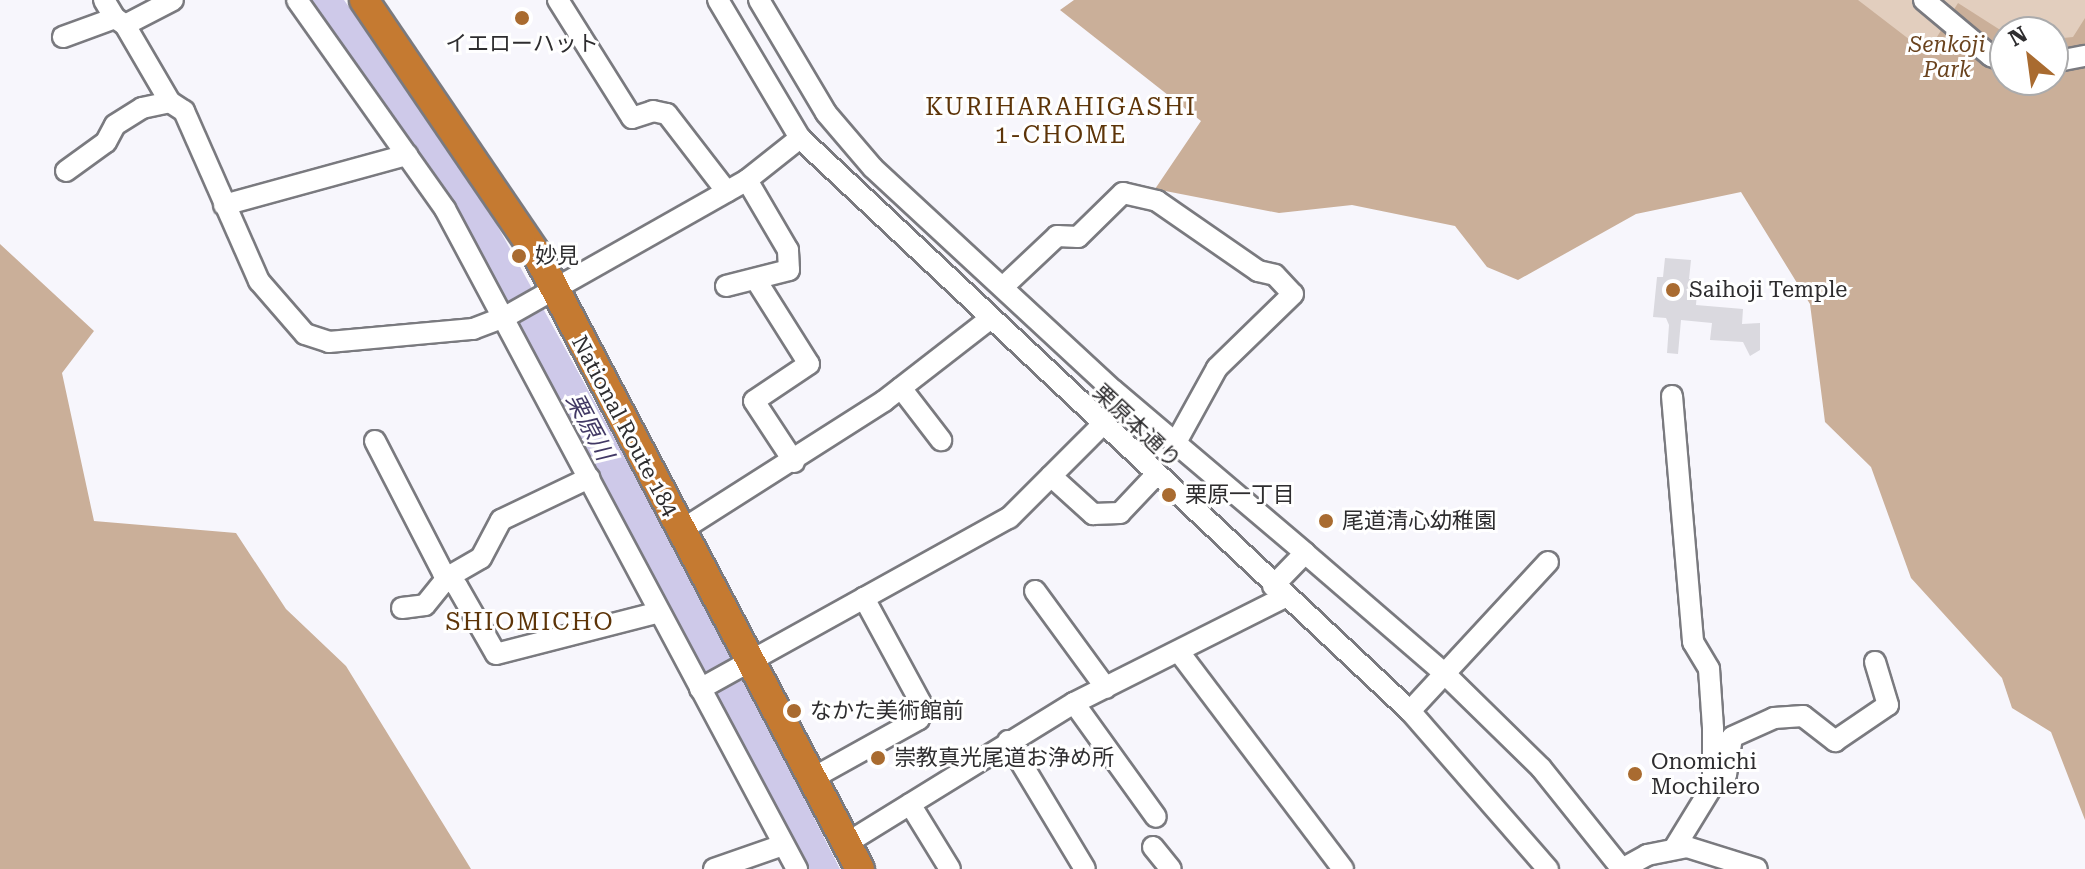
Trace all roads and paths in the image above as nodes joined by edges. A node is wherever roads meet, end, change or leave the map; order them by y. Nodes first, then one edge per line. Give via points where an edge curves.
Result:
1 (104, 0) edge
2 (173, 0) edge
3 (364, 0) edge
4 (558, 0) edge
5 (718, 0) edge
6 (759, 0) edge
7 (1924, 0) edge
8 (308, 4) edge
9 (120, 22) junction
10 (63, 37) dead end
11 (1989, 54) edge
12 (170, 102) junction
13 (800, 138) junction
14 (407, 155) junction
15 (66, 171) dead end
16 (747, 180) junction
17 (727, 192) junction
18 (224, 205) junction
19 (756, 280) junction
20 (726, 286) dead end
21 (1004, 286) junction
22 (547, 295) junction
23 (510, 315) junction
24 (991, 318) junction
25 (1084, 362) junction
26 (901, 388) junction
27 (1063, 388) junction
28 (1672, 396) dead end
29 (1101, 426) junction
30 (941, 440) dead end
31 (375, 441) dead end
32 (1175, 444) junction
33 (794, 462) junction
34 (1051, 476) junction
35 (1155, 476) junction
36 (589, 478) junction
37 (680, 531) junction
38 (1305, 553) junction
39 (1548, 562) dead end
40 (448, 577) junction
41 (1035, 591) dead end
42 (1279, 591) junction
43 (864, 598) junction
44 (402, 608) dead end
45 (659, 612) junction
46 (1179, 652) junction
47 (1875, 662) dead end
48 (743, 665) junction
49 (1444, 673) junction
50 (704, 687) junction
51 (1106, 688) junction
52 (1074, 703) junction
53 (1410, 711) junction
54 (1008, 741) junction
55 (813, 778) junction
56 (1713, 785) junction
57 (910, 804) junction
58 (1156, 817) dead end
59 (847, 843) junction
60 (783, 845) junction
61 (1153, 847) dead end
62 (1675, 847) junction
63 (714, 869) edge
64 (797, 869) edge
65 (860, 869) edge
66 (950, 869) edge
67 (1085, 869) edge
68 (1171, 869) edge
69 (1343, 869) edge
70 (1548, 869) edge
71 (1622, 869) edge
72 (1757, 869) edge

1 - 9 street
2 - 9 street
3 - 22 highway, National Route 184 via 536,253
4 - 17 street via 632,118 653,111 667,114
5 - 13 street, 栗原本通り
6 - 21 street via 826,113 867,161
7 - 11 street
8 - 14 street
9 - 10 street
9 - 12 street
12 - 15 street via 142,108 115,125 106,142
12 - 18 street via 184,111
13 - 16 street
13 - 24 street, 栗原本通り
14 - 18 street
14 - 23 street
16 - 17 street
16 - 19 street via 788,250 789,270
17 - 22 street
18 - 23 street via 259,281 305,334 329,342 473,329
19 - 20 street
19 - 33 street via 809,364 754,401
21 - 25 street
21 - 32 street via 1057,236 1078,237 1123,193 1157,201 1258,271 1275,275 1293,294 1217,368
22 - 23 street
22 - 37 highway, National Route 184
23 - 36 street
24 - 26 street
24 - 27 street, 栗原本通り
25 - 27 street
25 - 32 street
26 - 30 street
26 - 33 street
27 - 29 street, 栗原本通り
28 - 56 street via 1693,642 1709,669
29 - 34 street
29 - 35 street, 栗原本通り
31 - 40 street
32 - 38 street
33 - 37 street
34 - 35 street via 1093,514 1120,513
34 - 43 street via 1009,518
35 - 42 street, 栗原本通り
36 - 40 street via 501,520 481,558
36 - 45 street
37 - 48 highway, National Route 184
38 - 42 street
38 - 49 street
39 - 49 street
40 - 44 street via 425,605
40 - 45 street via 496,654
41 - 51 street
42 - 46 street
42 - 53 street, 栗原本通り
43 - 48 street
43 - 55 street via 922,705 919,719
45 - 50 street
46 - 51 street
46 - 69 street
47 - 56 street via 1888,705 1835,741 1803,716 1774,718 1732,737 1726,775
48 - 50 street
48 - 55 highway, National Route 184
49 - 53 street
49 - 71 street via 1541,768
50 - 60 street
51 - 52 street
52 - 54 street
52 - 58 street
53 - 70 street, 栗原本通り
54 - 57 street
54 - 67 street
55 - 59 highway, National Route 184
56 - 62 street
57 - 59 street
57 - 66 street
59 - 65 highway, National Route 184
60 - 63 street
60 - 64 street
61 - 68 street
62 - 71 street
62 - 72 street via 1713,852

